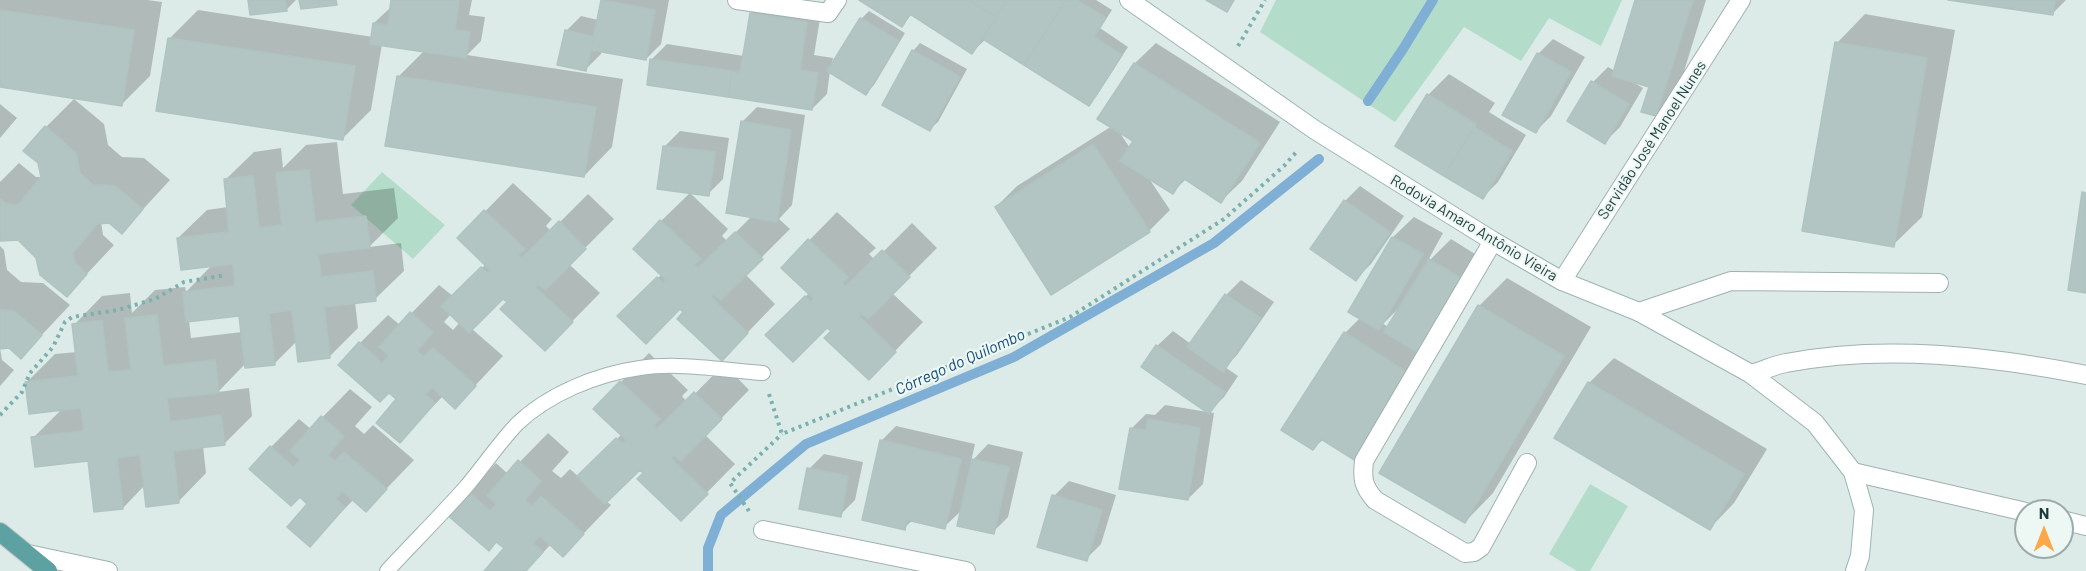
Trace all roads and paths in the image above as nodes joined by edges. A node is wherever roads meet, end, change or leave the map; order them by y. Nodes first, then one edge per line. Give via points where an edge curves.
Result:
1 (737, 0) edge
2 (837, 0) edge
3 (1129, 0) edge
4 (1265, 0) edge
5 (1741, 0) edge
6 (1226, 67) junction
7 (1315, 130) junction
8 (1493, 242) junction
9 (226, 275) dead end
10 (1562, 281) junction
11 (1939, 283) dead end
12 (1639, 312) junction
13 (763, 373) joint
14 (1751, 374) junction
15 (2086, 375) edge
16 (0, 415) edge
17 (782, 434) junction
18 (1527, 463) dead end
19 (1853, 472) junction
20 (730, 483) dead end
21 (2014, 509) edge
22 (763, 530) dead end
23 (0, 532) edge
24 (28, 554) junction
25 (48, 571) edge
26 (108, 571) edge
27 (387, 571) edge
28 (966, 571) edge
29 (1855, 571) edge

1 - 2 street via 828,13
3 - 6 street, Rodovia Amaro Antônio Vieira
4 - 6 path
5 - 10 street, Servidão José Manoel Nunes
6 - 7 street, Rodovia Amaro Antônio Vieira
7 - 8 street, Rodovia Amaro Antônio Vieira
7 - 17 path via 1284,166 1224,219 1070,317
8 - 10 street, Rodovia Amaro Antônio Vieira
8 - 18 street via 1364,461 1365,489 1375,500 1465,553 1474,552 1481,547
9 - 16 path via 184,282 155,298 118,310 72,317 30,373 22,392
10 - 12 street, Rodovia Amaro Antônio Vieira
11 - 12 street via 1731,281
12 - 14 street, Rodovia Amaro Antônio Vieira
13 - 17 path
13 - 27 lane via 641,367 611,374 559,395 517,425 459,495
14 - 15 street via 1784,363 1910,354 1978,358
14 - 19 street, Rodovia Amaro Antônio Vieira via 1815,423
17 - 20 path
19 - 21 street
19 - 29 street, Rodovia Amaro Antônio Vieira via 1864,510
22 - 28 street
23 - 24 main road
24 - 25 main road
24 - 26 street

